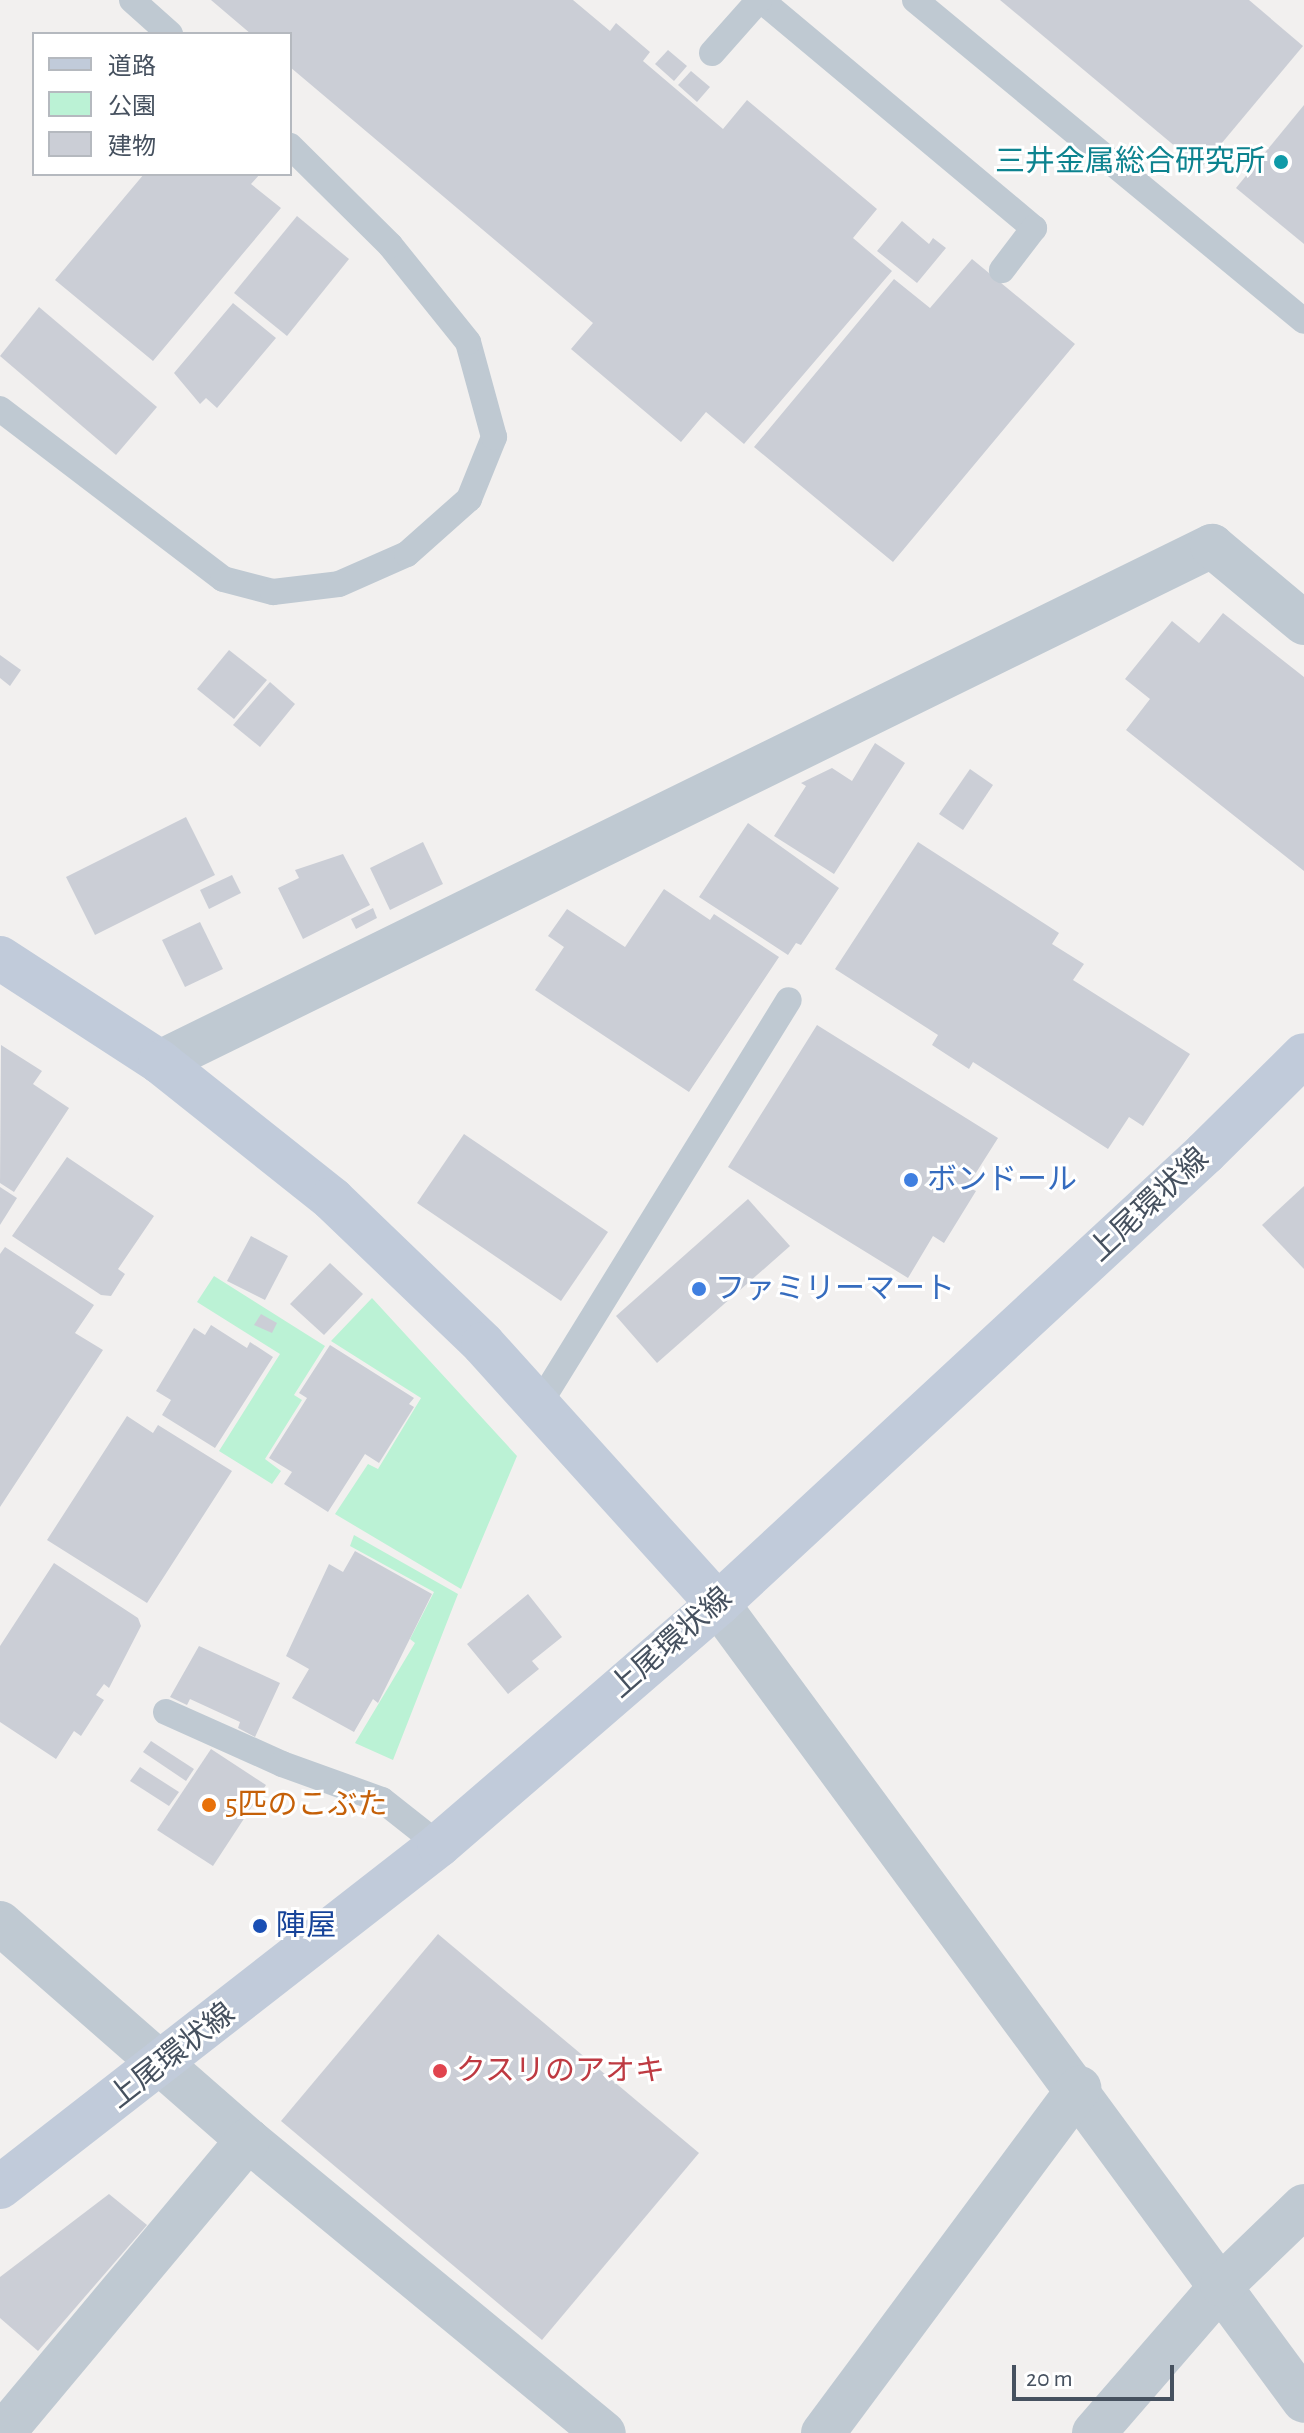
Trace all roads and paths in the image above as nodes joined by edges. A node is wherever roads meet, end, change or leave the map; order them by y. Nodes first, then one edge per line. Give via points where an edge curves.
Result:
1 (132, 0) edge
2 (760, 0) edge
3 (915, 0) edge
4 (168, 32) edge
5 (712, 53) dead end
6 (292, 148) edge
7 (1002, 270) dead end
8 (1304, 321) edge
9 (0, 409) edge
10 (1304, 623) edge
11 (0, 958) edge
12 (789, 1000) dead end
13 (1304, 1055) edge
14 (160, 1062) junction
15 (538, 1406) junction
16 (718, 1604) junction
17 (166, 1712) dead end
18 (439, 1845) junction
19 (0, 1923) edge
20 (166, 2063) junction
21 (1079, 2088) junction
22 (248, 2140) junction
23 (0, 2187) edge
24 (1304, 2206) edge
25 (1222, 2285) junction
26 (1304, 2401) edge
27 (3, 2433) edge
28 (604, 2433) edge
29 (823, 2433) edge
30 (1094, 2433) edge

1 - 4 lane
2 - 5 lane
2 - 7 lane via 1034,228
3 - 8 lane
6 - 9 lane via 390,245 468,342 494,437 469,499 407,554 339,584 273,592 223,579
10 - 14 street via 1212,546
11 - 14 main road
12 - 15 lane
13 - 16 main road, 上尾環状線
14 - 15 main road via 332,1199 483,1344
15 - 16 main road
16 - 18 main road, 上尾環状線
16 - 21 street
17 - 18 lane via 282,1764 382,1800
18 - 20 main road, 上尾環状線
19 - 20 street
20 - 22 street
20 - 23 main road, 上尾環状線
21 - 25 street
21 - 29 street
22 - 27 street
22 - 28 street
24 - 25 street
25 - 26 street
25 - 30 street

